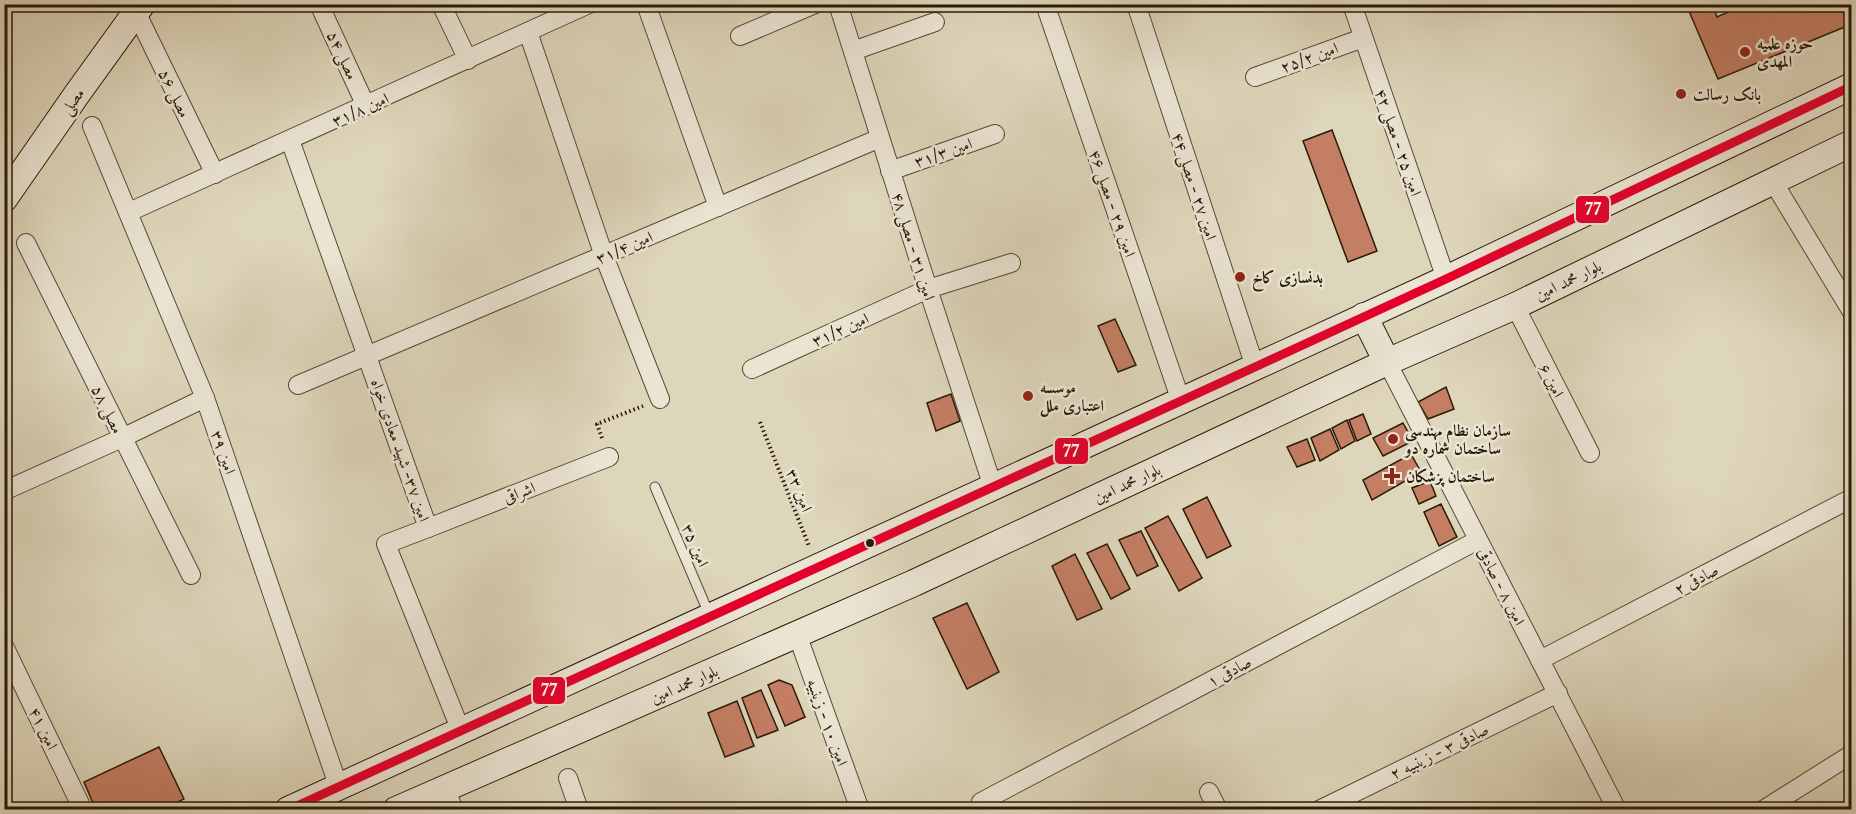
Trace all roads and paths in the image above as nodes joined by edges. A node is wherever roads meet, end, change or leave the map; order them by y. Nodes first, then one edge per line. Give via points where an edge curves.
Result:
1 (319, 4) edge
2 (441, 4) edge
3 (590, 4) edge
4 (645, 4) edge
5 (815, 4) edge
6 (838, 4) edge
7 (1045, 4) edge
8 (1136, 4) edge
9 (1352, 4) edge
10 (139, 8) edge
11 (935, 22) dead end
12 (528, 32) junction
13 (740, 36) dead end
14 (1363, 38) junction
15 (853, 51) junction
16 (468, 60) junction
17 (1255, 76) dead end
18 (1851, 86) edge
19 (366, 106) junction
20 (92, 126) dead end
21 (995, 134) dead end
22 (880, 138) junction
23 (290, 140) junction
24 (1851, 143) edge
25 (890, 171) junction
26 (215, 174) junction
27 (1772, 180) junction
28 (4, 199) edge
29 (718, 207) junction
30 (129, 212) junction
31 (26, 243) dead end
32 (604, 256) junction
33 (1011, 263) dead end
34 (1446, 279) junction
35 (928, 289) junction
36 (1515, 306) junction
37 (1851, 312) edge
38 (1364, 316) junction
39 (368, 356) junction
40 (1387, 362) junction
41 (1255, 367) junction
42 (752, 369) dead end
43 (298, 385) dead end
44 (205, 398) junction
45 (660, 399) joint
46 (1181, 401) junction
47 (760, 422) dead end
48 (123, 438) junction
49 (1590, 453) dead end
50 (609, 457) joint
51 (655, 487) dead end
52 (993, 487) junction
53 (4, 491) edge
54 (1851, 498) edge
55 (428, 528) junction
56 (1478, 540) junction
57 (817, 566) junction
58 (191, 575) dead end
59 (710, 616) junction
60 (797, 634) junction
61 (4, 646) edge
62 (1540, 660) junction
63 (1558, 693) junction
64 (461, 731) junction
65 (1851, 754) edge
66 (568, 778) dead end
67 (338, 785) junction
68 (1209, 792) dead end
69 (450, 799) edge
70 (981, 802) dead end
71 (84, 810) edge
72 (288, 810) edge
73 (396, 810) edge
74 (579, 810) edge
75 (860, 810) edge
76 (1218, 810) edge
77 (1319, 810) edge
78 (1617, 810) edge
79 (1763, 810) edge

1 - 19 street, مصلی ۵۴
2 - 16 street
3 - 12 street, امین ۳۱/۸
4 - 29 street
5 - 13 street
6 - 15 street, امین ۳۱ - مصلی ۴۸
7 - 46 street, امین ۲۹ - مصلی ۴۶
8 - 41 street, امین ۲۷ - مصلی ۴۴
9 - 14 street, امین ۲۵ - مصلی ۴۲
10 - 26 street, مصلی ۵۶
10 - 28 main road, مصلی
11 - 15 street
12 - 16 street, امین ۳۱/۸
12 - 32 street
14 - 17 street, امین ۲۵/۲
14 - 34 street, امین ۲۵ - مصلی ۴۲
15 - 22 street, امین ۳۱ - مصلی ۴۸
16 - 19 street, امین ۳۱/۸
18 - 34 main road
19 - 23 street, امین ۳۱/۸
20 - 30 street, امین ۳۹
21 - 25 street, امین ۳۱/۳
22 - 25 street, امین ۳۱ - مصلی ۴۸
22 - 29 street, امین ۳۱/۴
23 - 26 street, امین ۳۱/۸
23 - 39 street, امین ۳۷- شهید معادی خواه
24 - 27 main road, بلوار محمد امین
25 - 35 street, امین ۳۱ - مصلی ۴۸
26 - 30 street, امین ۳۱/۸
27 - 36 main road, بلوار محمد امین
27 - 37 street
29 - 32 street, امین ۳۱/۴
30 - 44 street, امین ۳۹
31 - 48 street, مصلی ۵۸
32 - 39 street, امین ۳۱/۴
32 - 45 street
33 - 35 street, امین ۳۱/۲
34 - 38 main road
35 - 42 street, امین ۳۱/۲
35 - 52 street, امین ۳۱ - مصلی ۴۸
36 - 40 main road, بلوار محمد امین
36 - 49 street, امین ۶
38 - 40 main road
38 - 41 main road
39 - 43 street, امین ۳۱/۴
39 - 55 street, امین ۳۷- شهید معادی خواه
40 - 56 street, امین ۸ - صادقی
40 - 60 main road, بلوار محمد امین
41 - 46 main road
44 - 48 street
44 - 67 street, امین ۳۹
45 - 50 path via 597,424
46 - 52 main road
47 - 57 path, امین ۳۳
48 - 53 street
48 - 58 street, مصلی ۵۸
50 - 55 street, اشراقی
51 - 59 lane, امین ۳۵
52 - 57 main road
54 - 62 street, صادقی ۲
55 - 64 street, امین ۳۷- شهید معادی خواه via 386,544
56 - 62 street, امین ۸ - صادقی
56 - 70 street, صادقی ۱
57 - 59 main road
59 - 64 main road
60 - 69 main road, بلوار محمد امین
60 - 75 street, امین ۱۰ - زینبیه
61 - 71 street, امین ۴۱
62 - 63 street, امین ۸ - صادقی
63 - 77 street, صادقی ۳ - زینبیه ۲
63 - 78 street, امین ۸ - صادقی
64 - 67 main road
65 - 79 street
66 - 74 street
67 - 72 main road
68 - 76 street
69 - 73 main road, بلوار محمد امین

